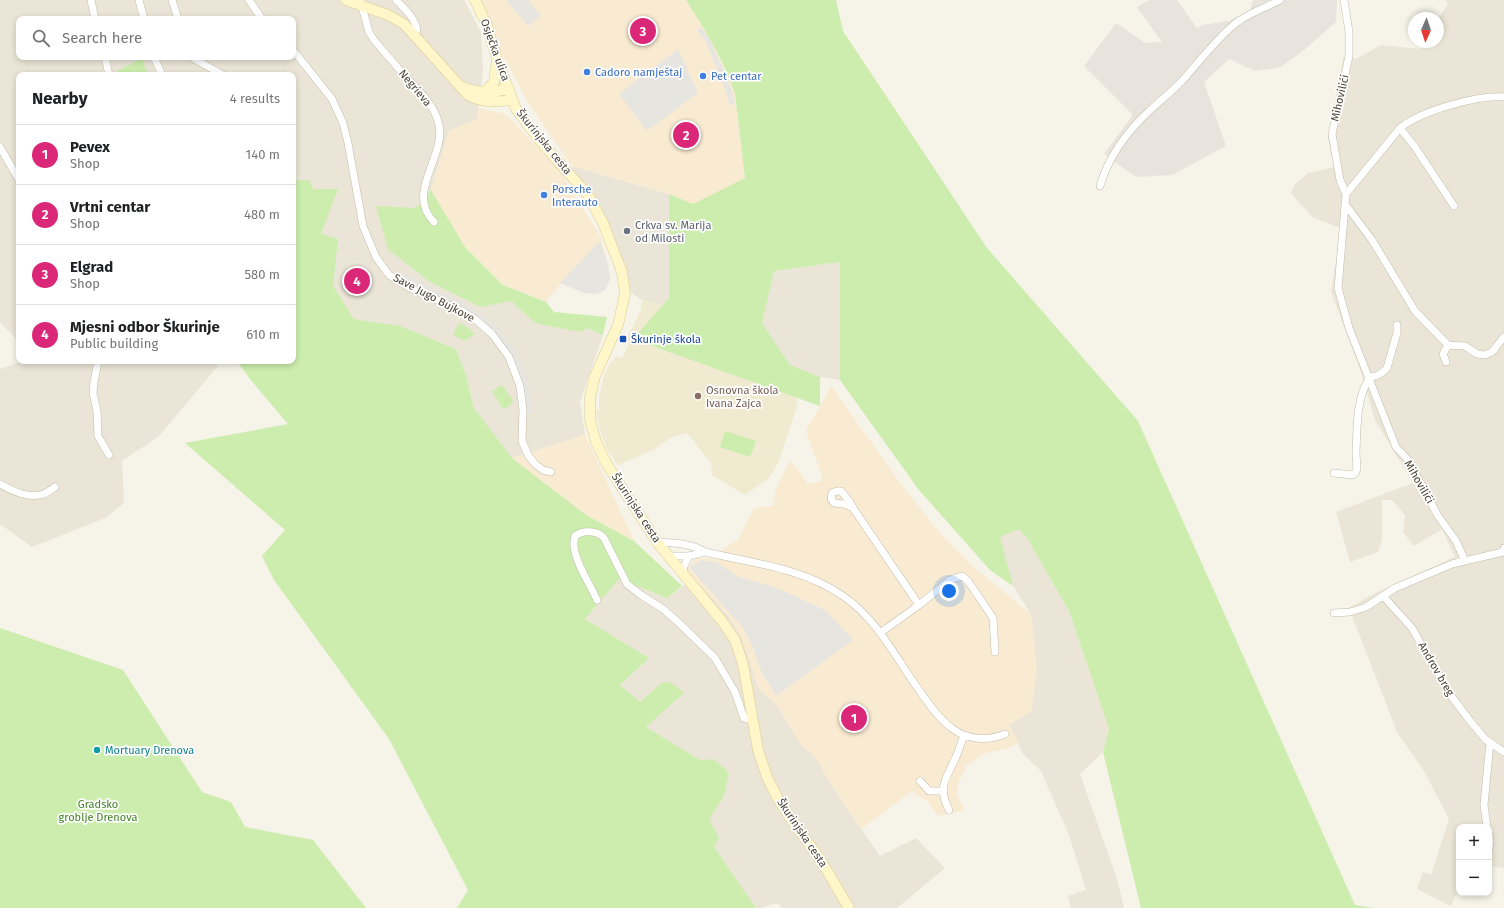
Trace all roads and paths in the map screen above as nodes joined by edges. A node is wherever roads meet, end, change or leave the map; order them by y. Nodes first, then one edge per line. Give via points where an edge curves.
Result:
1 (91, 0) edge
2 (140, 0) edge
3 (172, 0) edge
4 (249, 0) edge
5 (346, 0) edge
6 (396, 0) edge
7 (475, 0) edge
8 (1280, 0) edge
9 (1344, 0) edge
10 (361, 3) edge
11 (95, 16) edge
12 (143, 16) edge
13 (177, 16) edge
14 (260, 16) edge
15 (414, 34) junction
16 (296, 54) edge
17 (497, 59) junction
18 (106, 60) edge
19 (155, 60) edge
20 (196, 60) edge
21 (108, 72) edge
22 (161, 72) edge
23 (218, 72) edge
24 (460, 85) junction
25 (509, 90) junction
26 (485, 92) junction
27 (1504, 97) edge
28 (512, 100) junction
29 (1400, 128) junction
30 (0, 147) edge
31 (16, 175) edge
32 (1100, 186) dead end
33 (1346, 194) junction
34 (1345, 204) junction
35 (1454, 206) dead end
36 (434, 222) dead end
37 (1397, 325) dead end
38 (1504, 337) edge
39 (1448, 345) junction
40 (1446, 362) dead end
41 (97, 364) edge
42 (1369, 378) junction
43 (110, 456) dead end
44 (551, 472) dead end
45 (1334, 473) dead end
46 (0, 484) edge
47 (55, 487) dead end
48 (853, 508) dead end
49 (657, 542) junction
50 (705, 552) junction
51 (1504, 552) edge
52 (668, 556) junction
53 (689, 556) junction
54 (1465, 561) junction
55 (683, 574) junction
56 (1383, 596) junction
57 (597, 600) dead end
58 (919, 605) junction
59 (1334, 613) dead end
60 (880, 633) junction
61 (994, 652) dead end
62 (753, 720) junction
63 (1005, 734) dead end
64 (964, 735) junction
65 (1490, 742) junction
66 (1504, 752) edge
67 (920, 781) dead end
68 (944, 791) junction
69 (949, 810) dead end
70 (1487, 824) edge
71 (850, 908) edge

1 - 11 street
2 - 12 street
3 - 13 street
4 - 14 street
5 - 10 street
6 - 15 street via 416,25 417,30
7 - 17 street, Osječka ulica via 487,25
8 - 32 street via 1236,23 1169,94 1147,113 1124,139 1104,173
9 - 33 street, Mihovilići via 1349,32 1349,56 1332,134 1340,180
10 - 15 street via 394,18
10 - 36 street, Negrieva via 369,32 374,40 426,100 439,122 440,136 424,188 426,212
15 - 24 street
16 - 44 street, Save Jugo Bujkove via 332,99 342,123 363,226 376,258 389,275 410,288 462,311 492,334 509,357 520,386 523,410 522,440 528,455 543,470
17 - 25 street, Osječka ulica
17 - 26 street via 494,82
18 - 21 street
19 - 22 street
20 - 23 street
24 - 26 street via 476,92
24 - 28 street via 475,99 494,102
25 - 26 street
25 - 28 street, Osječka ulica
27 - 29 street via 1492,96 1446,107 1419,116
28 - 49 street, Škurinjska cesta via 530,128 588,195 603,223 622,272 625,293 623,304 618,325 595,376 590,397 590,420 596,442 606,463
29 - 33 street
29 - 35 street via 1424,159
30 - 31 street
33 - 34 street, Mihovilići
34 - 39 street via 1372,240 1415,311
34 - 42 street, Mihovilići via 1338,288 1349,328
37 - 42 street via 1387,368 1384,372
38 - 39 street via 1492,352 1485,355 1477,354 1465,346
39 - 40 street via 1443,354
41 - 43 street via 93,393 98,436
42 - 45 street via 1362,394 1356,472 1353,475
42 - 54 street, Mihovilići via 1396,447 1408,460 1438,516 1456,540
46 - 47 street via 8,489 34,495 43,494
48 - 58 street
49 - 50 street via 678,543
49 - 52 street, Škurinjska cesta
50 - 53 street
50 - 60 street via 789,571 823,584 856,606
51 - 54 street
52 - 53 street
52 - 55 street, Škurinjska cesta
53 - 55 street
54 - 56 street via 1420,577
55 - 62 street, Škurinjska cesta via 735,640 743,664
56 - 59 street via 1366,607
56 - 65 street, Androv breg via 1412,628 1448,692 1470,722
57 - 62 street via 575,554 574,540 582,532 601,535 627,584 678,622 714,658 735,692 744,718
58 - 60 street
58 - 61 street via 950,580 962,576 993,618
60 - 64 street via 936,713 954,730
62 - 71 street, Škurinjska cesta via 762,764 778,799
63 - 64 street via 986,739
64 - 68 street via 947,774
65 - 66 street, Androv breg
65 - 70 street via 1484,805
67 - 68 street via 929,791
68 - 69 street

